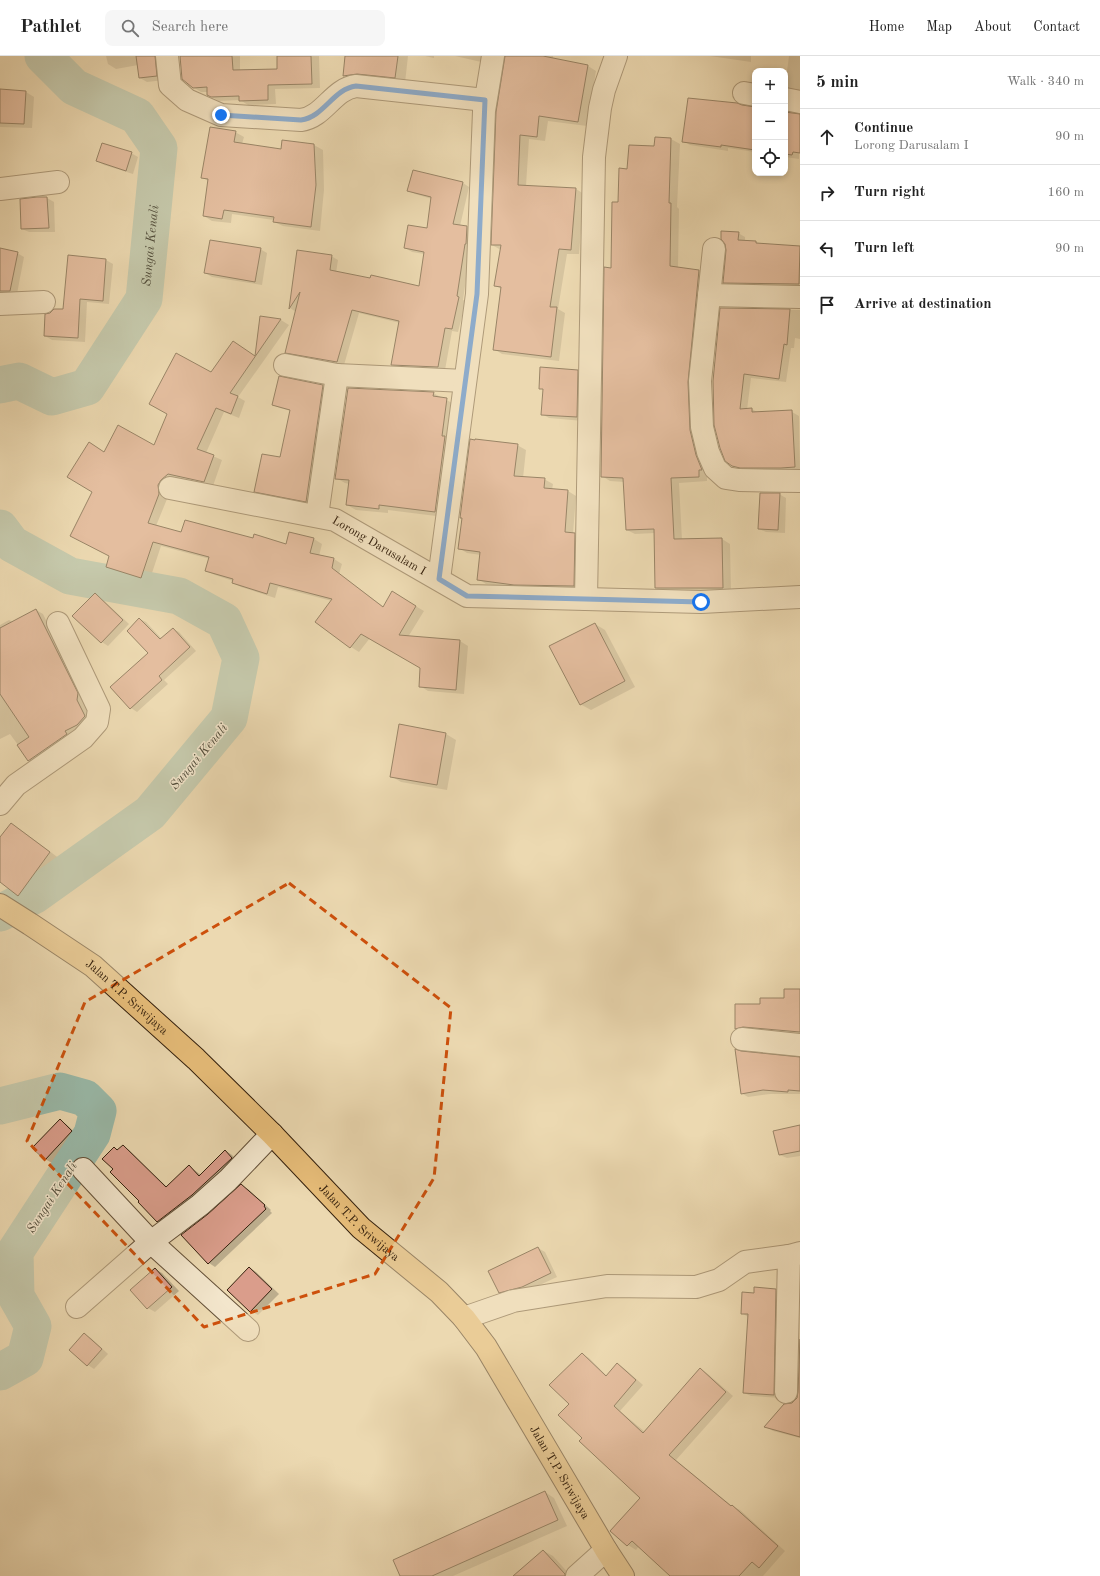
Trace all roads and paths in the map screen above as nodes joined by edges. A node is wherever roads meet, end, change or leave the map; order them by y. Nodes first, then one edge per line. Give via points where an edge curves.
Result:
1 (167, 56) edge
2 (493, 56) edge
3 (616, 56) edge
4 (485, 100) junction
5 (788, 100) edge
6 (800, 102) edge
7 (58, 182) dead end
8 (0, 189) edge
9 (714, 249) dead end
10 (709, 295) junction
11 (800, 297) edge
12 (44, 302) dead end
13 (0, 304) edge
14 (285, 365) dead end
15 (337, 375) junction
16 (466, 382) junction
17 (800, 481) edge
18 (170, 488) dead end
19 (317, 516) junction
20 (439, 579) junction
21 (800, 597) edge
22 (586, 599) junction
23 (58, 623) dead end
24 (0, 804) edge
25 (0, 905) edge
26 (742, 1039) dead end
27 (800, 1045) edge
28 (272, 1134) junction
29 (83, 1169) dead end
30 (152, 1242) junction
31 (794, 1254) edge
32 (77, 1307) dead end
33 (464, 1318) junction
34 (248, 1330) dead end
35 (786, 1392) dead end
36 (606, 1550) junction
37 (577, 1576) edge
38 (623, 1576) edge

1 - 4 street via 170,85 187,100 221,115 308,119 343,90 356,86
2 - 4 street
3 - 22 street via 600,108 594,158
4 - 16 street via 477,294
5 - 6 street
7 - 8 street
9 - 10 street
10 - 11 street
10 - 17 street via 700,405 702,427 715,468 726,478 739,480
12 - 13 street
14 - 15 street
15 - 16 street
15 - 19 street
16 - 20 street
18 - 19 street, Lorong Darusalam I
19 - 20 street, Lorong Darusalam I via 335,520
20 - 22 street, Lorong Darusalam I via 467,596
21 - 22 street, Lorong Darusalam I via 701,602
23 - 24 street via 99,709 97,722 83,738 16,786
25 - 28 main road, Jalan T.P. Sriwijaya via 93,966 196,1059
26 - 27 street
28 - 30 street via 228,1180
28 - 33 main road, Jalan T.P. Sriwijaya via 361,1228 439,1292
29 - 30 street
30 - 32 street
30 - 34 street
31 - 33 street via 745,1262 719,1280 696,1287 607,1286 514,1301
31 - 35 street
33 - 36 main road, Jalan T.P. Sriwijaya via 486,1347
36 - 37 street
36 - 38 main road, Jalan T.P. Sriwijaya

